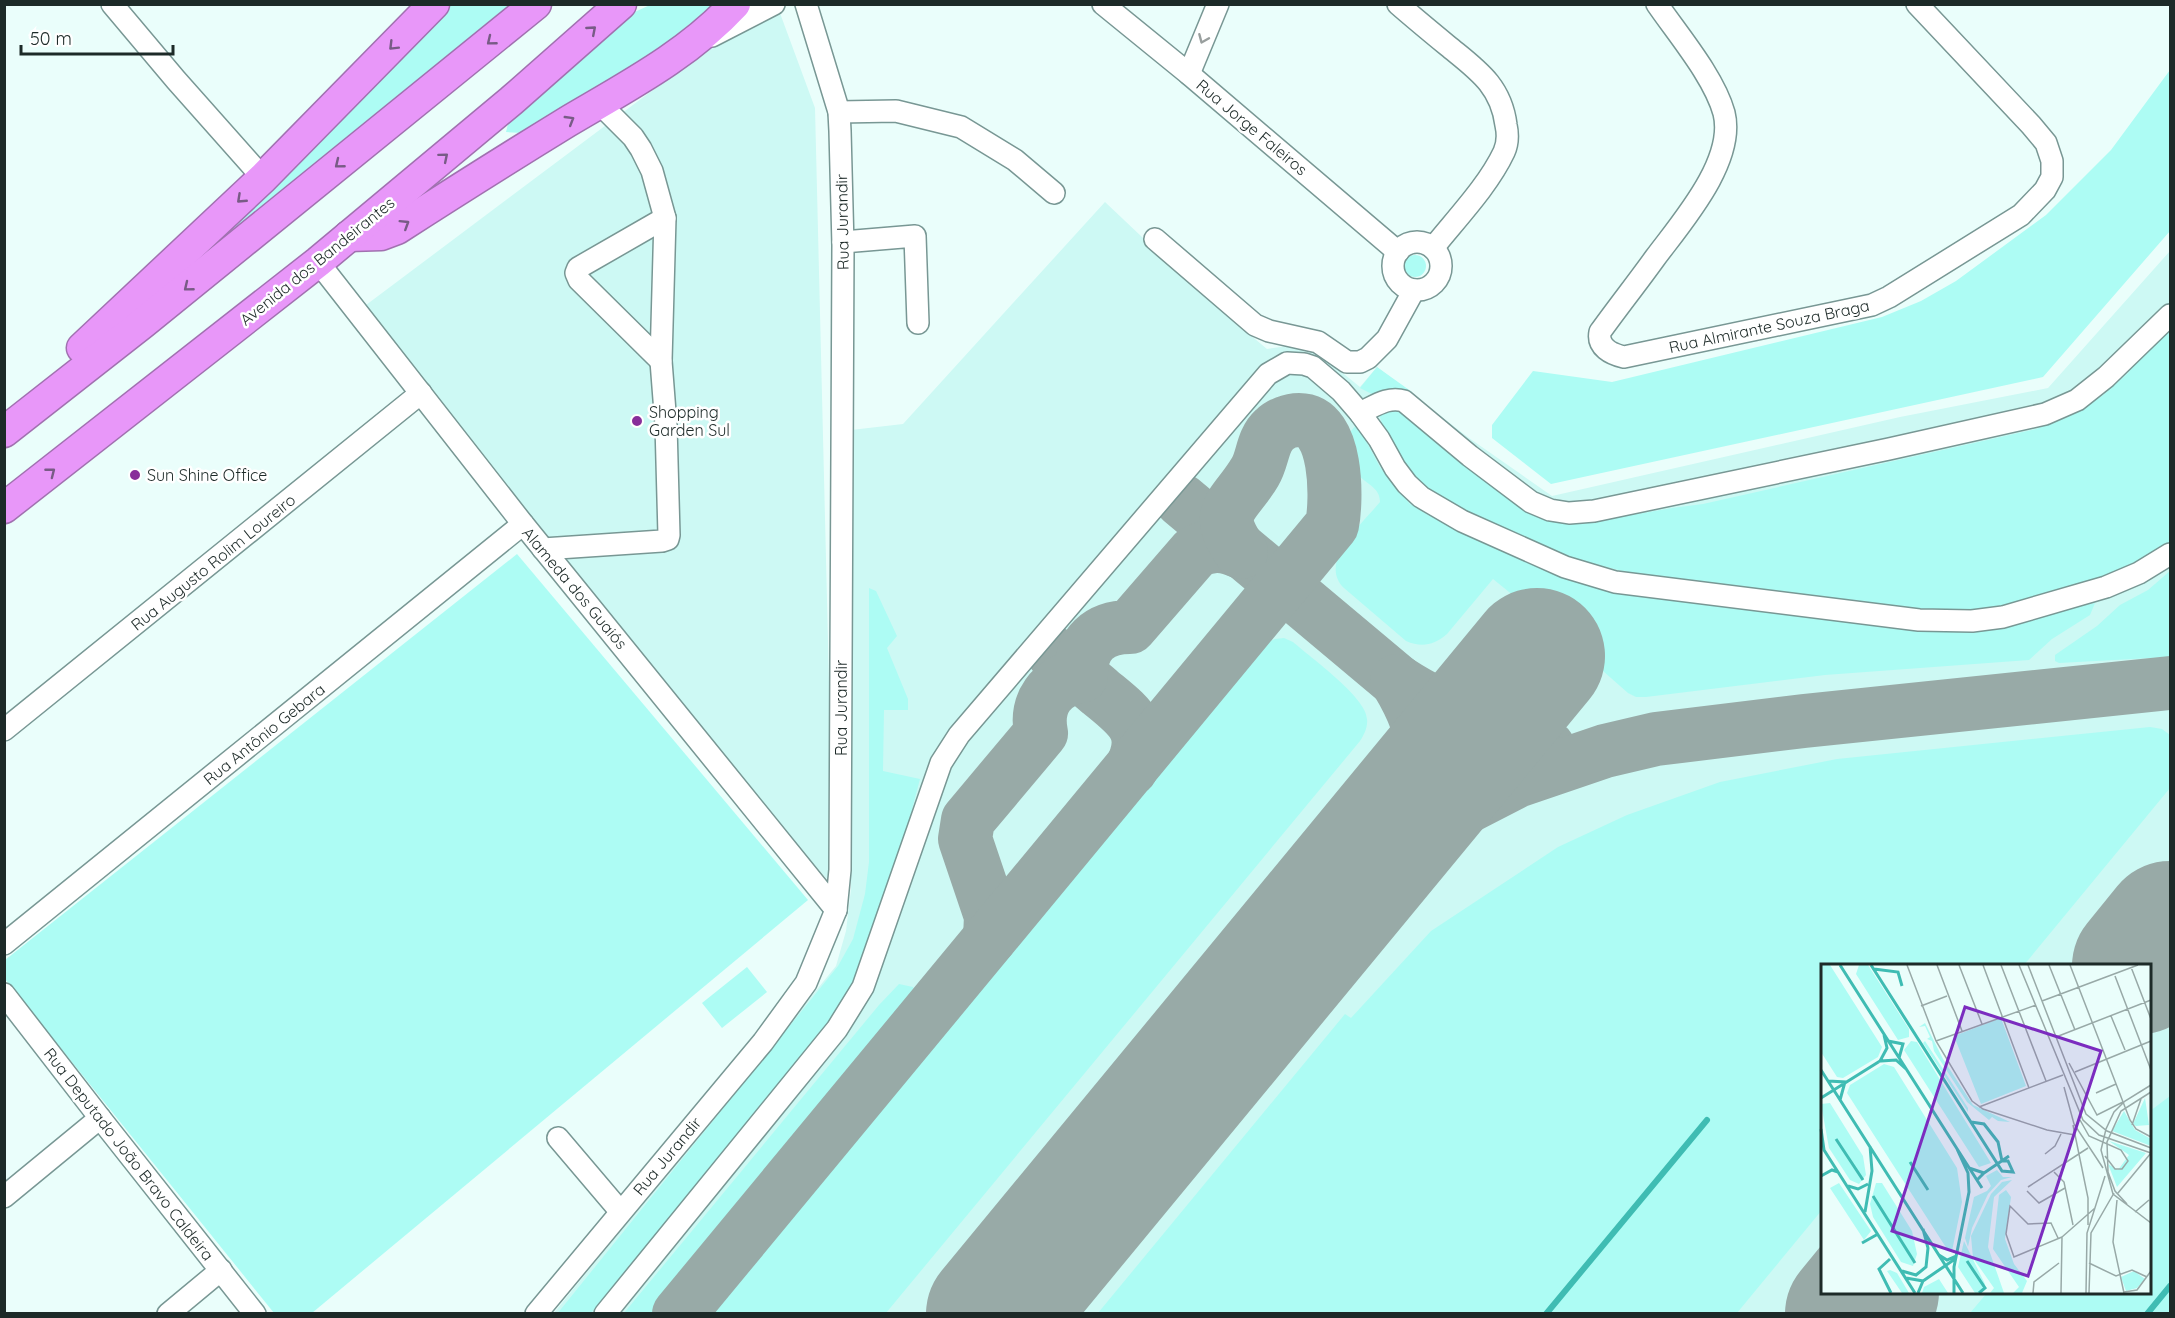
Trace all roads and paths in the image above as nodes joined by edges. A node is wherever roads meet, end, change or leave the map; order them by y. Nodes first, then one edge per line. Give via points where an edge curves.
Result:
1 (112, 4) edge
2 (434, 4) edge
3 (536, 4) edge
4 (735, 4) edge
5 (774, 4) edge
6 (806, 4) edge
7 (1103, 4) edge
8 (1218, 4) edge
9 (1398, 4) edge
10 (1657, 4) edge
11 (1917, 4) edge
12 (621, 5) edge
13 (685, 50) junction
14 (1189, 74) junction
15 (599, 103) junction
16 (839, 112) junction
17 (263, 178) junction
18 (1054, 193) dead end
19 (665, 218) junction
20 (349, 236) junction
21 (1155, 239) dead end
22 (843, 242) junction
23 (1433, 248) junction
24 (1398, 252) junction
25 (318, 262) junction
26 (1414, 290) junction
27 (2170, 315) edge
28 (918, 323) dead end
29 (661, 361) junction
30 (421, 393) junction
31 (31, 410) junction
32 (1360, 413) junction
33 (5, 431) edge
34 (4, 508) edge
35 (523, 524) junction
36 (543, 549) junction
37 (2170, 554) edge
38 (4, 730) edge
39 (836, 910) junction
40 (4, 944) edge
41 (4, 994) edge
42 (100, 1118) junction
43 (558, 1138) dead end
44 (4, 1197) edge
45 (620, 1211) junction
46 (220, 1270) junction
47 (168, 1314) edge
48 (255, 1314) edge
49 (536, 1314) edge
50 (605, 1314) edge

1 - 17 street
2 -> 17 highway
3 -> 31 highway
4 - 13 highway
5 - 13 street
6 - 16 street, Rua Jurandir
7 - 14 street, Rua Jorge Faleiros
8 -> 14 street
9 - 23 street via 1484,76 1500,99 1506,121 1505,149 1494,171
10 - 11 street, Rua Almirante Souza Braga via 1717,92 1725,116 1724,141 1696,203 1600,332 1603,347 1624,357 1872,305 2021,215 2045,190 2052,177 2046,143
20 -> 12 highway, Avenida dos Bandeirantes
13 - 15 highway
14 - 24 street, Rua Jorge Faleiros
15 - 19 street via 641,149 652,171
20 -> 15 highway via 381,235 397,229
16 - 18 street via 896,111 961,127 1015,160
16 - 22 street, Rua Jurandir
17 -> 31 highway via 65,365
19 - 29 street
19 - 29 street via 578,268 576,273
20 - 25 highway, Avenida dos Bandeirantes
21 - 26 street via 1255,325 1318,342 1347,362 1368,358 1387,339
22 - 28 street via 915,236
22 - 39 street, Rua Jurandir via 840,870
23 - 24 street via 1419,243 1404,246
23 - 26 street via 1441,263 1440,272 1431,286
24 - 26 street via 1394,271 1405,287
25 - 30 street, Alameda dos Guaiós
34 -> 25 highway, Avenida dos Bandeirantes
27 - 32 street via 2077,400 2045,414 1594,511 1569,513 1531,502 1404,401 1385,401
29 - 36 street via 668,538 662,542
30 - 35 street, Alameda dos Guaiós
30 - 38 street, Rua Augusto Rolim Loureiro
31 - 33 highway
32 - 37 street via 1395,468 1421,497 1462,521 1565,567 1615,582 1919,620 1972,621 2003,617 2106,588
32 - 50 street via 1313,367 1287,363 1268,374 959,735 941,763 863,987 837,1029
35 - 36 street, Alameda dos Guaiós
35 - 40 street, Rua Antônio Gebara
36 - 39 street, Alameda dos Guaiós
39 - 45 street, Rua Jurandir via 806,984 763,1042
41 - 42 street, Rua Deputado João Bravo Caldeira
42 - 44 street
42 - 46 street, Rua Deputado João Bravo Caldeira
43 - 45 street
45 - 49 street, Rua Jurandir
46 - 47 street
46 - 48 street, Rua Deputado João Bravo Caldeira

